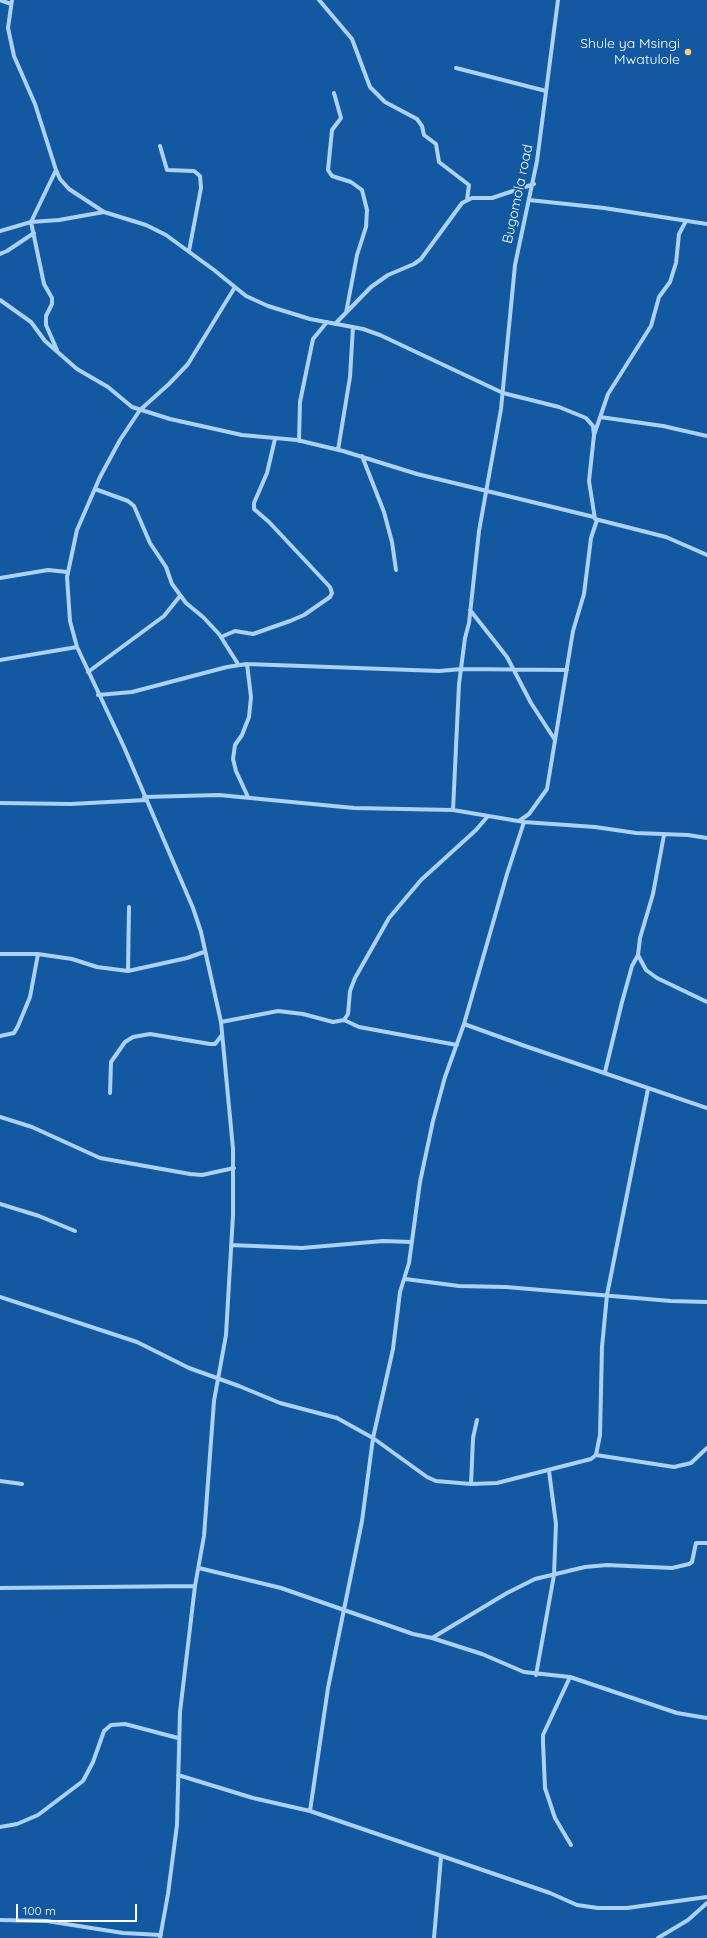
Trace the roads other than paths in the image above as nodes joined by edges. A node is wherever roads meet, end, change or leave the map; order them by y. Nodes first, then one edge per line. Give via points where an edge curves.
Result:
1 (0, 0) edge
2 (319, 0) edge
3 (558, 0) edge
4 (12, 2) edge
5 (456, 68) dead end
6 (546, 91) junction
7 (334, 93) dead end
8 (160, 146) dead end
9 (56, 170) junction
10 (534, 184) junction
11 (466, 200) junction
12 (529, 200) junction
13 (104, 212) junction
14 (686, 221) junction
15 (31, 222) junction
16 (707, 224) edge
17 (0, 231) edge
18 (34, 233) junction
19 (189, 251) junction
20 (0, 254) edge
21 (235, 287) junction
22 (0, 300) edge
23 (346, 313) junction
24 (327, 322) junction
25 (335, 324) junction
26 (353, 327) junction
27 (58, 352) junction
28 (503, 393) junction
29 (140, 410) junction
30 (600, 417) junction
31 (594, 435) junction
32 (707, 436) edge
33 (275, 439) junction
34 (300, 441) junction
35 (338, 450) junction
36 (362, 456) junction
37 (95, 489) junction
38 (486, 491) junction
39 (596, 518) junction
40 (707, 555) edge
41 (396, 570) dead end
42 (67, 572) junction
43 (0, 578) edge
44 (180, 596) junction
45 (470, 610) junction
46 (221, 637) junction
47 (77, 646) junction
48 (0, 660) edge
49 (238, 664) junction
50 (247, 664) junction
51 (462, 669) junction
52 (514, 669) junction
53 (567, 670) junction
54 (88, 672) junction
55 (98, 695) junction
56 (556, 740) junction
57 (248, 798) junction
58 (145, 799) junction
59 (0, 803) edge
60 (453, 810) junction
61 (488, 816) junction
62 (522, 822) junction
63 (664, 835) junction
64 (707, 838) edge
65 (129, 907) dead end
66 (204, 952) junction
67 (0, 954) edge
68 (38, 954) junction
69 (638, 955) junction
70 (128, 971) junction
71 (707, 1002) edge
72 (344, 1020) junction
73 (221, 1022) junction
74 (464, 1024) junction
75 (222, 1035) junction
76 (0, 1036) edge
77 (456, 1045) junction
78 (605, 1072) junction
79 (648, 1089) junction
80 (110, 1094) dead end
81 (707, 1108) edge
82 (0, 1117) edge
83 (234, 1168) junction
84 (0, 1204) edge
85 (75, 1231) dead end
86 (411, 1242) junction
87 (231, 1245) junction
88 (405, 1279) junction
89 (607, 1295) junction
90 (0, 1297) edge
91 (707, 1302) edge
92 (219, 1378) junction
93 (477, 1420) dead end
94 (373, 1438) junction
95 (707, 1448) edge
96 (596, 1455) junction
97 (549, 1471) junction
98 (0, 1481) edge
99 (22, 1484) dead end
100 (471, 1484) junction
101 (707, 1543) edge
102 (199, 1568) junction
103 (554, 1575) junction
104 (196, 1586) junction
105 (0, 1588) edge
106 (343, 1609) junction
107 (432, 1638) junction
108 (536, 1675) junction
109 (570, 1677) junction
110 (707, 1718) edge
111 (178, 1738) junction
112 (178, 1774) junction
113 (310, 1810) junction
114 (0, 1827) edge
115 (571, 1845) dead end
116 (441, 1856) junction
117 (707, 1897) edge
118 (707, 1903) edge
119 (0, 1920) edge
120 (160, 1936) edge
121 (434, 1938) edge
122 (658, 1938) edge

1 - 4 street
2 - 11 street via 352,39 370,87 385,102 417,119 424,135 436,144 439,162 469,185
3 - 6 street, Bugomola road
4 - 9 street via 8,28 14,56 37,110
5 - 6 street
6 - 10 street, Bugomola road
7 - 23 street via 341,118 332,130 328,170 332,176 351,182 362,190 367,210 366,227 357,255
8 - 19 street via 167,170 194,171 200,176 201,188
9 - 13 street via 69,189
9 - 15 street
10 - 11 street via 492,198
10 - 12 street, Bugomola road
11 - 23 street via 421,259 376,283
12 - 14 street via 604,208
12 - 28 street, Bugomola road via 515,265
13 - 15 street
13 - 19 street via 146,225
14 - 16 street
14 - 30 street via 679,234 677,258 670,280 659,297 651,326 608,394
15 - 17 street
15 - 18 street
18 - 20 street
18 - 27 street via 44,284 52,301 46,316 46,325
19 - 21 street
21 - 24 street via 246,296 268,306
21 - 29 street via 188,364
22 - 27 street via 31,322
23 - 25 street
24 - 25 street
24 - 34 street via 313,339 300,402
25 - 26 street
26 - 28 street via 401,344
26 - 35 street via 350,377
27 - 29 street via 82,373 114,391 126,404
28 - 31 street via 559,407 586,418
28 - 38 street, Bugomola road
29 - 33 street via 170,420
29 - 37 street via 120,440
30 - 31 street
30 - 32 street via 663,426
31 - 39 street via 589,481
33 - 34 street
33 - 46 street via 267,473 254,503 254,509 330,587 332,593 310,611 290,621 251,634 235,631
34 - 35 street
35 - 36 street
36 - 38 street via 417,474
36 - 41 street via 384,512
37 - 42 street via 77,530
37 - 44 street via 128,501 134,506 150,543 166,567
38 - 39 street
38 - 45 street, Bugomola road
39 - 40 street via 666,537
39 - 53 street via 584,594
42 - 43 street via 48,570
42 - 47 street via 70,621
44 - 46 street
44 - 54 street via 164,616
45 - 51 street, Bugomola road
45 - 52 street
46 - 49 street
47 - 48 street
47 - 54 street
49 - 50 street
49 - 55 street via 132,692
50 - 51 street via 425,671
50 - 57 street via 251,697 249,717 235,745 233,759
51 - 52 street
51 - 60 street, Bugomola road via 459,684
52 - 53 street
52 - 56 street via 531,703
53 - 56 street
54 - 55 street
55 - 58 street via 124,747
56 - 62 street via 547,789
57 - 58 street via 219,795
57 - 60 street via 354,808
58 - 59 street via 71,804
58 - 66 street via 193,908
60 - 61 street
61 - 62 street
61 - 72 street via 421,880 388,918 355,978 350,991 348,1014
62 - 63 street
62 - 74 street
63 - 64 street
63 - 69 street
65 - 70 street
66 - 70 street
66 - 73 street
67 - 68 street
68 - 70 street
68 - 76 street via 30,997 18,1026 14,1034
69 - 71 street via 646,970 657,978
69 - 78 street via 632,966
72 - 73 street via 333,1022 278,1011
72 - 77 street via 359,1027
73 - 75 street
74 - 77 street
74 - 78 street
75 - 80 street via 215,1044 150,1034 133,1037 125,1042 111,1062
75 - 83 street
77 - 86 street via 444,1077 433,1121
78 - 79 street
79 - 81 street
79 - 89 street
82 - 83 street via 32,1127 100,1158 190,1174
83 - 87 street
84 - 85 street
86 - 87 street via 383,1241 302,1248
86 - 88 street
87 - 92 street via 226,1335
88 - 89 street via 459,1286
88 - 94 street via 400,1292 393,1349
89 - 91 street
89 - 96 street via 602,1347 600,1435
90 - 92 street via 131,1340 189,1368
92 - 94 street via 280,1403 337,1418
92 - 102 street via 213,1408 204,1536
93 - 100 street via 472,1445
94 - 100 street via 427,1477 436,1481
94 - 106 street via 362,1522
95 - 96 street via 691,1463 674,1467
96 - 97 street via 591,1459
97 - 100 street via 497,1483
97 - 103 street via 556,1524
98 - 99 street
101 - 103 street via 696,1544 692,1562 672,1568 607,1565 585,1567
102 - 104 street
102 - 106 street via 281,1588
103 - 107 street via 535,1579 507,1593
103 - 108 street
104 - 105 street
104 - 111 street
106 - 107 street via 413,1634
106 - 113 street via 328,1688
107 - 108 street
108 - 109 street
109 - 110 street via 677,1714
109 - 115 street via 543,1735 543,1742 545,1788 555,1818
111 - 112 street
111 - 114 street via 126,1724 111,1725 104,1732 83,1781 38,1816
112 - 113 street via 252,1798
112 - 120 street via 177,1825
113 - 116 street
116 - 117 street via 584,1907 627,1908
116 - 121 street
118 - 122 street via 688,1920
119 - 120 street via 47,1920 123,1933

